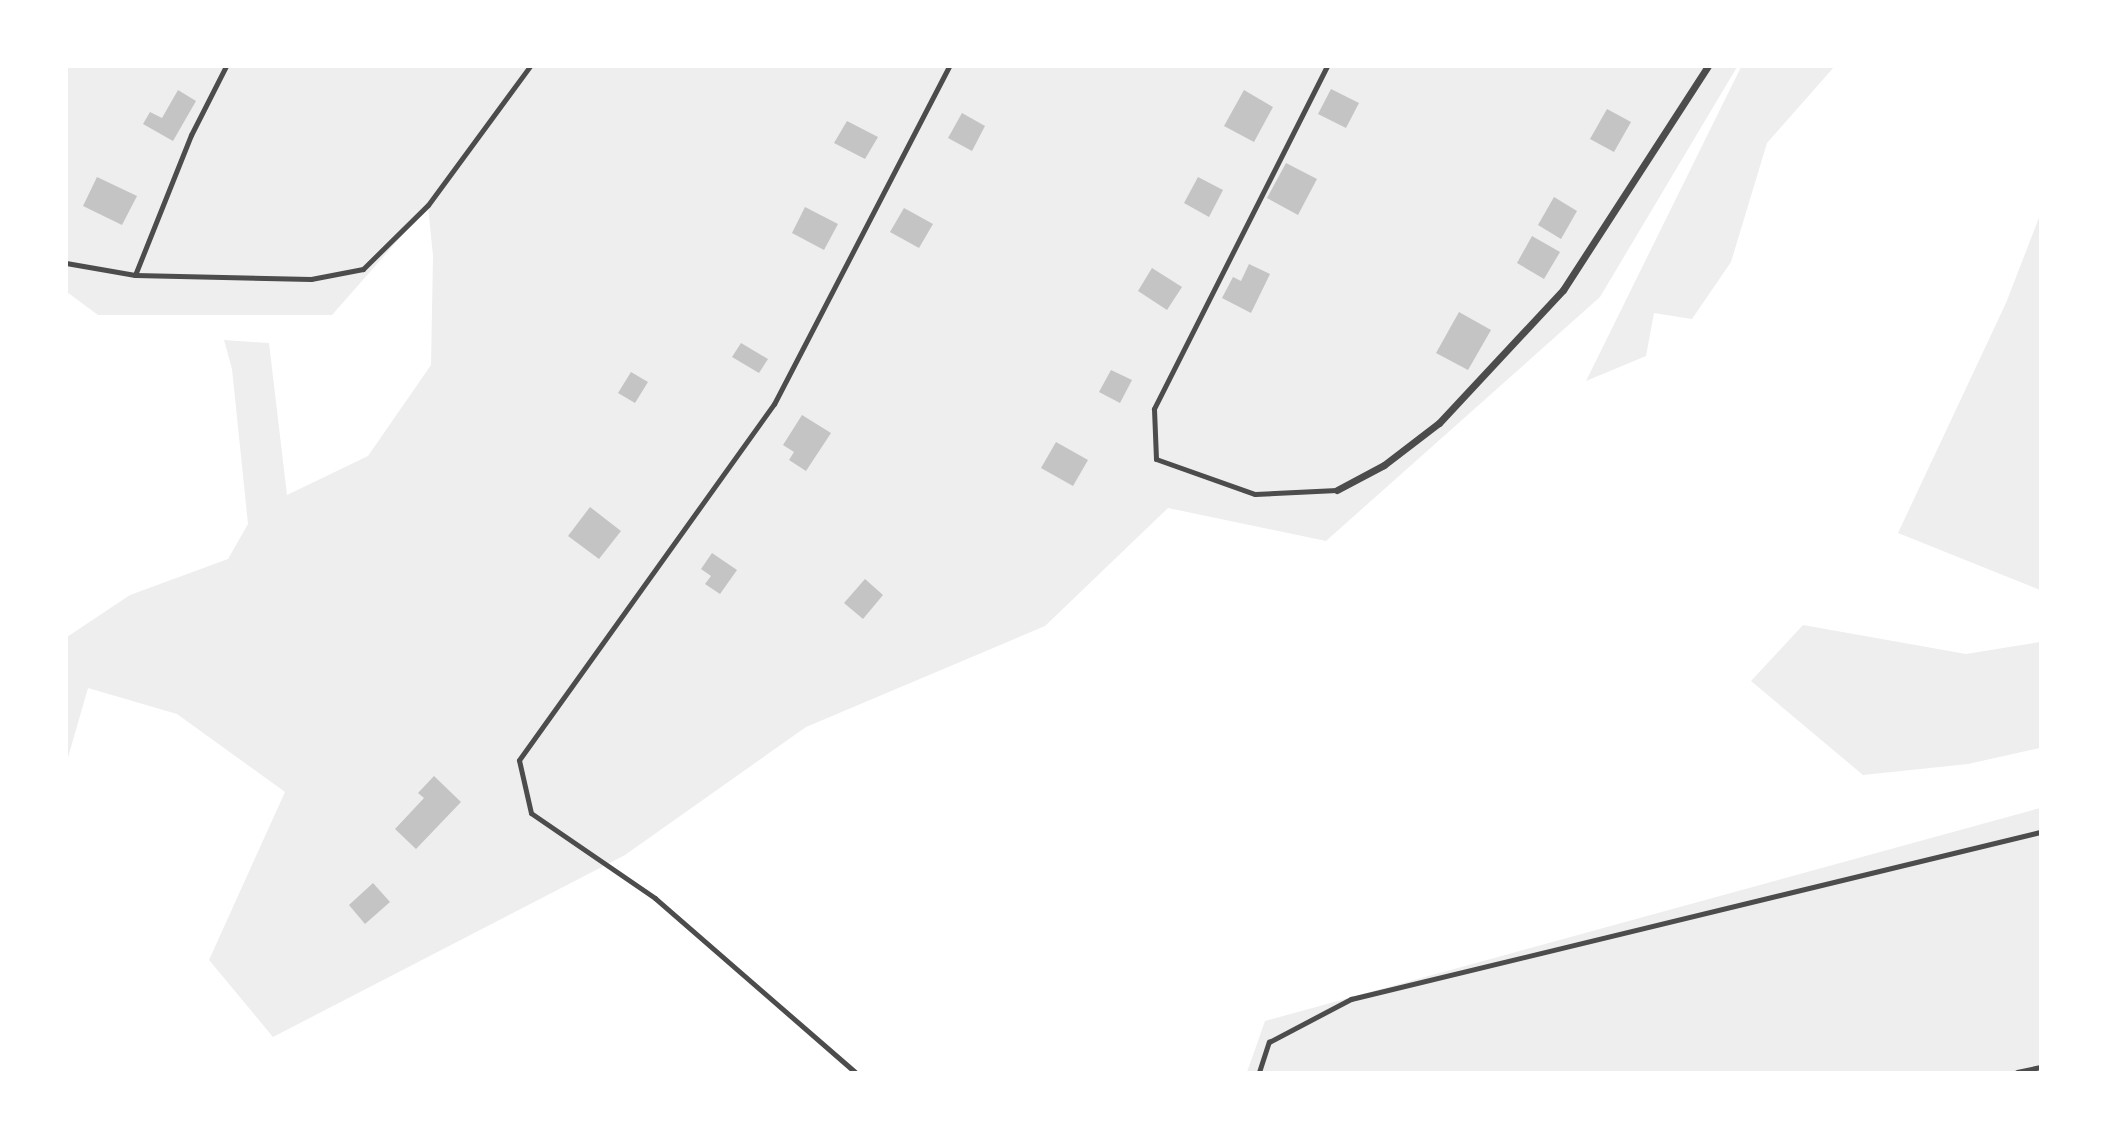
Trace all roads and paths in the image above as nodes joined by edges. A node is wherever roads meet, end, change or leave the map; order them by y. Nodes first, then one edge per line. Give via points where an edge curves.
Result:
1 (226, 66) edge
2 (530, 66) edge
3 (949, 66) edge
4 (1327, 66) edge
5 (1708, 66) edge
6 (66, 262) edge
7 (135, 275) junction
8 (1337, 490) joint
9 (2040, 832) edge
10 (2040, 1067) edge
11 (855, 1073) edge
12 (1259, 1073) edge
13 (2017, 1073) edge

1 - 7 lane via 191,135
2 - 7 lane via 428,205 363,269 311,279
3 - 11 lane via 774,404 519,760 531,813 655,898
4 - 8 lane via 1154,409 1156,459 1255,494
5 - 8 street via 1563,290 1439,423 1384,465
6 - 7 lane
9 - 12 lane via 1351,999 1269,1042
10 - 13 lane

